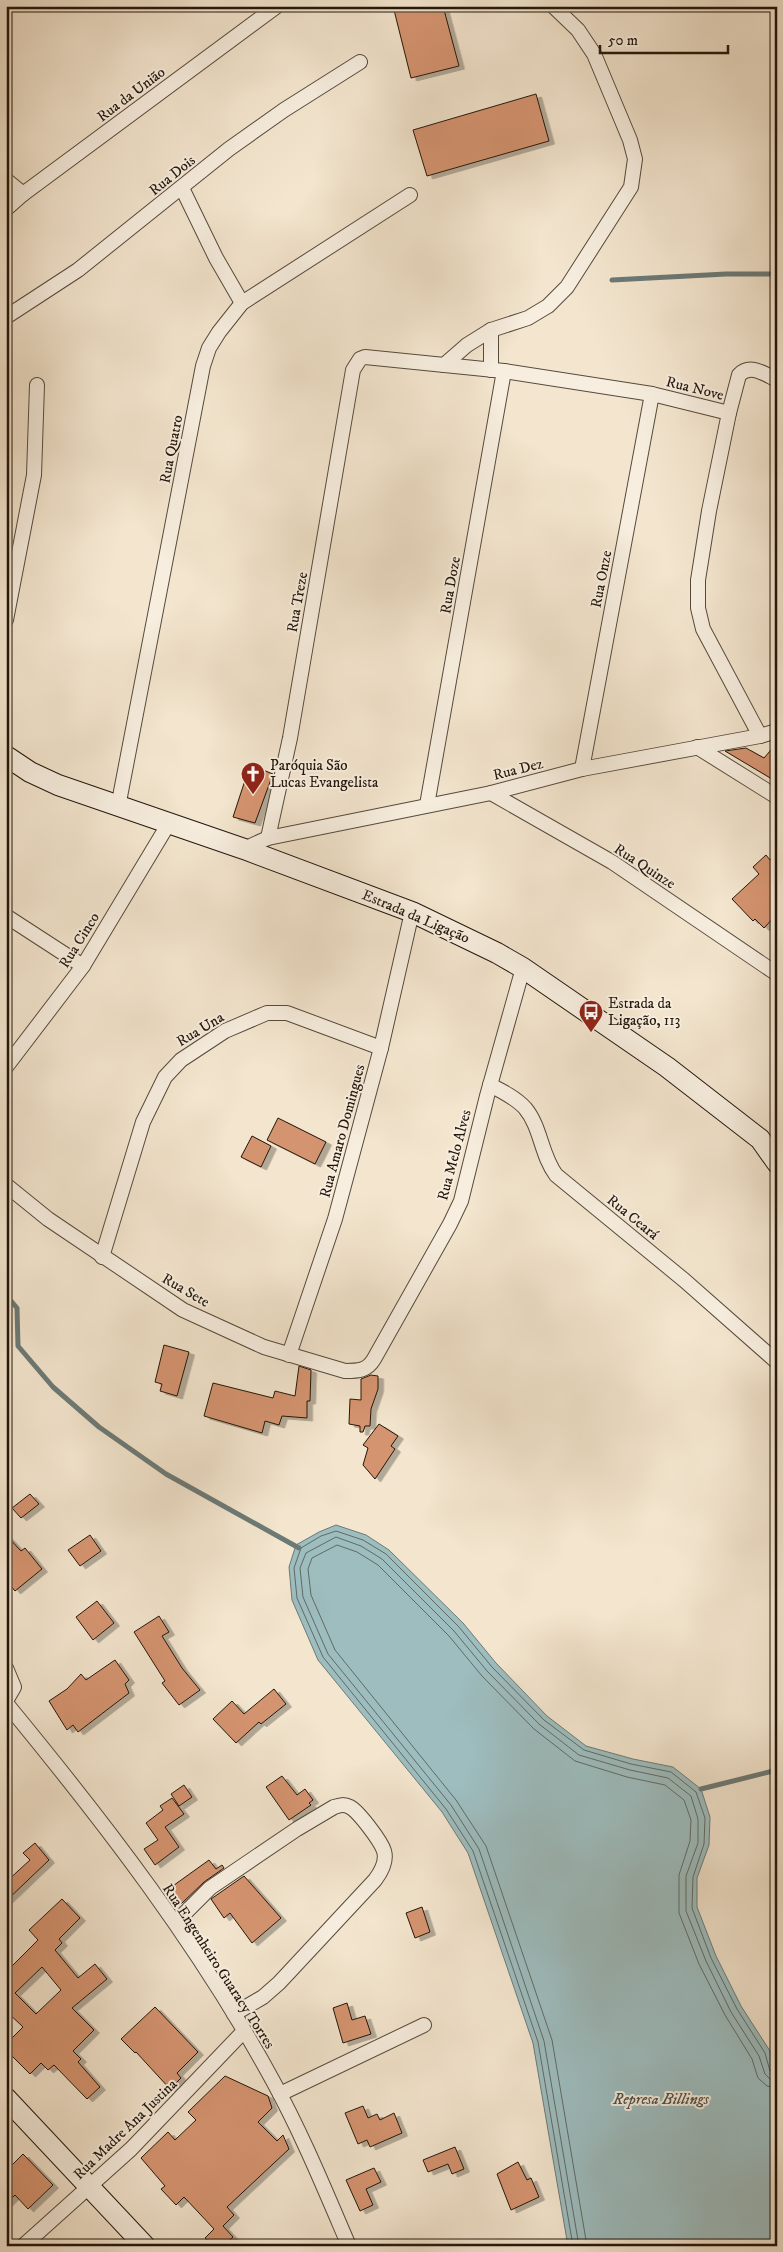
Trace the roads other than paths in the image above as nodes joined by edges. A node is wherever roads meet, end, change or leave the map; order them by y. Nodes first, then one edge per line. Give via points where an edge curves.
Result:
1 (277, 6) edge
2 (553, 6) edge
3 (360, 62) dead end
4 (6, 180) edge
5 (182, 188) junction
6 (23, 194) junction
7 (410, 195) dead end
8 (6, 209) edge
9 (242, 303) junction
10 (6, 316) edge
11 (491, 330) junction
12 (373, 357) joint
13 (444, 365) junction
14 (497, 370) junction
15 (777, 380) edge
16 (37, 385) dead end
17 (652, 394) junction
18 (730, 413) junction
19 (6, 620) edge
20 (777, 731) edge
21 (760, 736) junction
22 (697, 747) junction
23 (6, 756) edge
24 (582, 769) junction
25 (491, 792) junction
26 (777, 797) edge
27 (427, 805) junction
28 (118, 808) junction
29 (169, 823) junction
30 (268, 838) junction
31 (244, 850) junction
32 (412, 912) junction
33 (6, 916) edge
34 (83, 966) junction
35 (523, 968) junction
36 (777, 974) edge
37 (381, 1048) junction
38 (6, 1068) edge
39 (490, 1085) junction
40 (777, 1163) edge
41 (6, 1185) edge
42 (102, 1257) junction
43 (289, 1355) junction
44 (777, 1362) edge
45 (371, 1364) joint
46 (6, 1668) edge
47 (6, 1702) edge
48 (176, 1922) junction
49 (234, 2014) junction
50 (424, 2025) dead end
51 (244, 2031) junction
52 (280, 2094) junction
53 (6, 2098) edge
54 (89, 2186) junction
55 (23, 2246) edge
56 (145, 2246) edge
57 (349, 2246) edge

1 - 6 street, Rua da União
2 - 11 street via 578,30 594,54 630,140 635,159 631,187 567,287 537,314
3 - 5 street, Rua Dois via 268,121
4 - 6 street
5 - 9 street
5 - 10 street, Rua Dois via 78,270
6 - 8 street, Rua da União
7 - 9 street, Rua Quatro
9 - 28 street, Rua Quatro via 218,332 203,366
11 - 13 street
11 - 14 street, Rua Doze
12 - 13 street, Rua Nove
12 - 30 street, Rua Treze via 360,359 353,370 290,738
13 - 14 street, Rua Nove
14 - 17 street, Rua Nove
14 - 27 street, Rua Doze
15 - 18 street via 753,370 742,372
16 - 19 street via 34,475
17 - 18 street, Rua Nove
17 - 24 street, Rua Onze
18 - 21 street, Rua Nove via 709,511 698,580 698,608 703,629
20 - 21 street, Rua Dez
21 - 22 street, Rua Dez
22 - 24 street, Rua Dez
22 - 26 street
23 - 28 street, Estrada da Ligação via 30,772
24 - 25 street, Rua Dez
25 - 27 street, Rua Dez
25 - 36 street, Rua Quinze via 612,862
27 - 30 street, Rua Dez
28 - 29 street, Estrada da Ligação
29 - 31 street, Estrada da Ligação
29 - 34 street, Rua Cinco
30 - 31 street
31 - 32 street, Estrada da Ligação
32 - 35 street, Estrada da Ligação
32 - 37 street, Rua Amaro Domingues
33 - 34 street
34 - 38 street, Rua Cinco
35 - 39 street, Rua Melo Alves
35 - 40 street, Estrada da Ligação via 667,1067 760,1139
37 - 42 street, Rua Una via 278,1011 225,1031 181,1060 166,1078 143,1122
37 - 43 street, Rua Amaro Domingues via 335,1219
39 - 44 street, Rua Ceará via 526,1109 548,1165 556,1175 684,1280
39 - 45 street, Rua Melo Alves via 461,1200
41 - 42 street, Rua Sete
42 - 43 street, Rua Sete via 183,1310
43 - 45 street, Rua Sete via 345,1371 358,1372
46 - 47 street via 14,1687
47 - 48 street, Rua Engenheiro Guaracy Torres
48 - 49 street, Rua Engenheiro Guaracy Torres
48 - 49 street via 210,1888 334,1807 352,1808 381,1844 385,1852 384,1863 375,1880 279,1983
49 - 51 street, Rua Engenheiro Guaracy Torres
50 - 52 street
51 - 52 street, Rua Engenheiro Guaracy Torres
51 - 54 street, Rua Madre Ana Justina via 131,2149
52 - 57 street, Rua Engenheiro Guaracy Torres
53 - 54 street
54 - 55 street, Rua Madre Ana Justina
54 - 56 street

